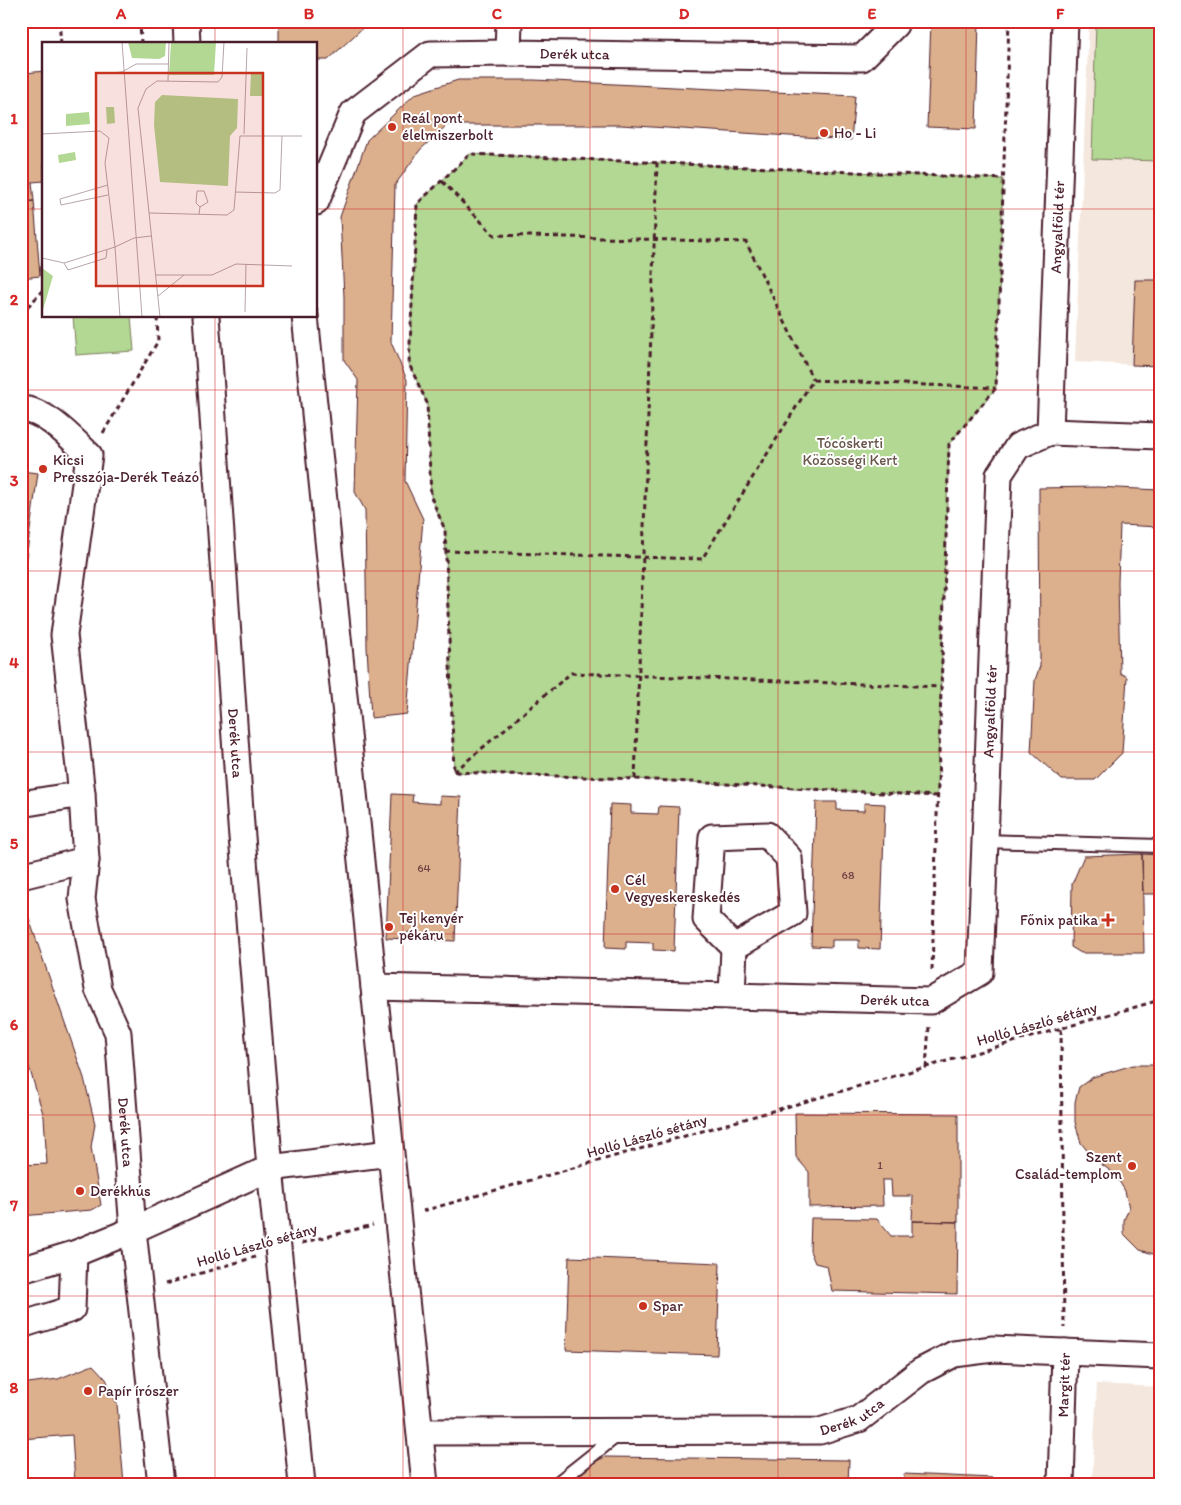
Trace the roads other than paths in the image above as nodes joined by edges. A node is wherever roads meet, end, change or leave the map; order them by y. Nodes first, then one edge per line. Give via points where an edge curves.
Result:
1 (186, 21) edge
2 (509, 21) edge
3 (895, 21) edge
4 (1065, 21) edge
5 (188, 42) edge
6 (508, 53) junction
7 (318, 197) edge
8 (206, 318) edge
9 (305, 318) edge
10 (21, 409) edge
11 (1050, 432) junction
12 (1160, 436) edge
13 (82, 794) junction
14 (21, 804) edge
15 (984, 841) junction
16 (1160, 846) edge
17 (86, 860) junction
18 (21, 876) edge
19 (734, 947) junction
20 (374, 987) junction
21 (732, 996) junction
22 (390, 1153) junction
23 (270, 1168) junction
24 (133, 1230) junction
25 (74, 1254) junction
26 (21, 1270) edge
27 (21, 1325) edge
28 (1065, 1352) junction
29 (1160, 1356) edge
30 (622, 1431) junction
31 (420, 1432) junction
32 (161, 1484) edge
33 (302, 1484) edge
34 (425, 1484) edge
35 (556, 1484) edge
36 (1061, 1484) edge

1 - 5 street
2 - 6 street
3 - 6 street, Derék utca via 895,25 862,58
4 - 11 street, Angyalföld tér
6 - 7 street, Derék utca via 430,54 354,113
8 - 23 street, Derék utca via 241,824
9 - 20 street
10 - 13 street, Derék utca via 50,420 89,455 64,635
11 - 12 street, Angyalföld tér
11 - 15 street, Angyalföld tér via 1018,446 999,475
13 - 14 street
13 - 17 street, Derék utca
15 - 16 lane
15 - 21 street, Derék utca via 980,972 931,1001
17 - 18 street
17 - 24 street, Derék utca via 82,899 98,989 118,1033
19 - 19 street via 793,913 789,858 766,834 712,837 706,919
19 - 21 street
20 - 21 street, Derék utca
20 - 22 street
22 - 23 street
22 - 31 street
23 - 24 street
23 - 33 street, Derék utca
24 - 25 street
24 - 32 street, Derék utca
25 - 26 street
25 - 27 street via 72,1309
28 - 29 street, Margit tér
28 - 30 street, Derék utca via 993,1349 954,1354 921,1371 859,1419 820,1431
28 - 36 street, Margit tér
30 - 31 street, Derék utca
30 - 35 lane
31 - 34 street

